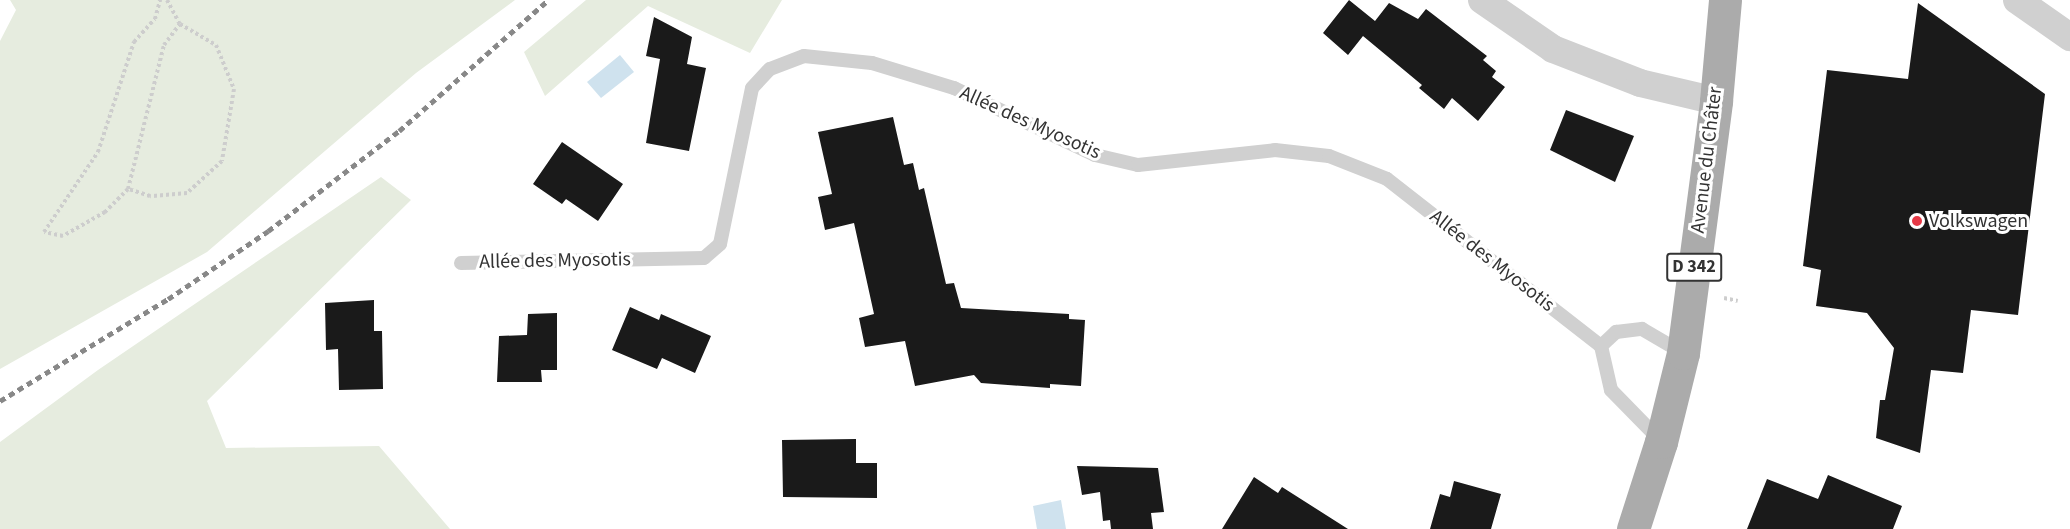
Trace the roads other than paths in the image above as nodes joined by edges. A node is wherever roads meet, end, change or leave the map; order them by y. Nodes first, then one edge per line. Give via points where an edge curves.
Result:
1 (1482, 0) edge
2 (1725, 0) edge
3 (2017, 0) edge
4 (2070, 37) edge
5 (1716, 101) junction
6 (461, 263) dead end
7 (1601, 346) junction
8 (1683, 353) junction
9 (1661, 442) junction
10 (1633, 529) edge

1 - 5 street via 1553,49 1640,83
2 - 5 main road, Avenue du Châter / D 342
3 - 4 street
5 - 8 main road, Avenue du Châter / D 342
6 - 7 lane, Allée des Myosotis via 704,258 720,244 752,88 771,69 804,56 872,63 954,88 1095,155 1138,165 1275,150 1329,156 1387,178
7 - 8 lane via 1616,332 1642,329
7 - 9 lane via 1611,390
8 - 9 main road, Avenue du Châter / D 342
9 - 10 main road, Avenue du Châter / D 342

